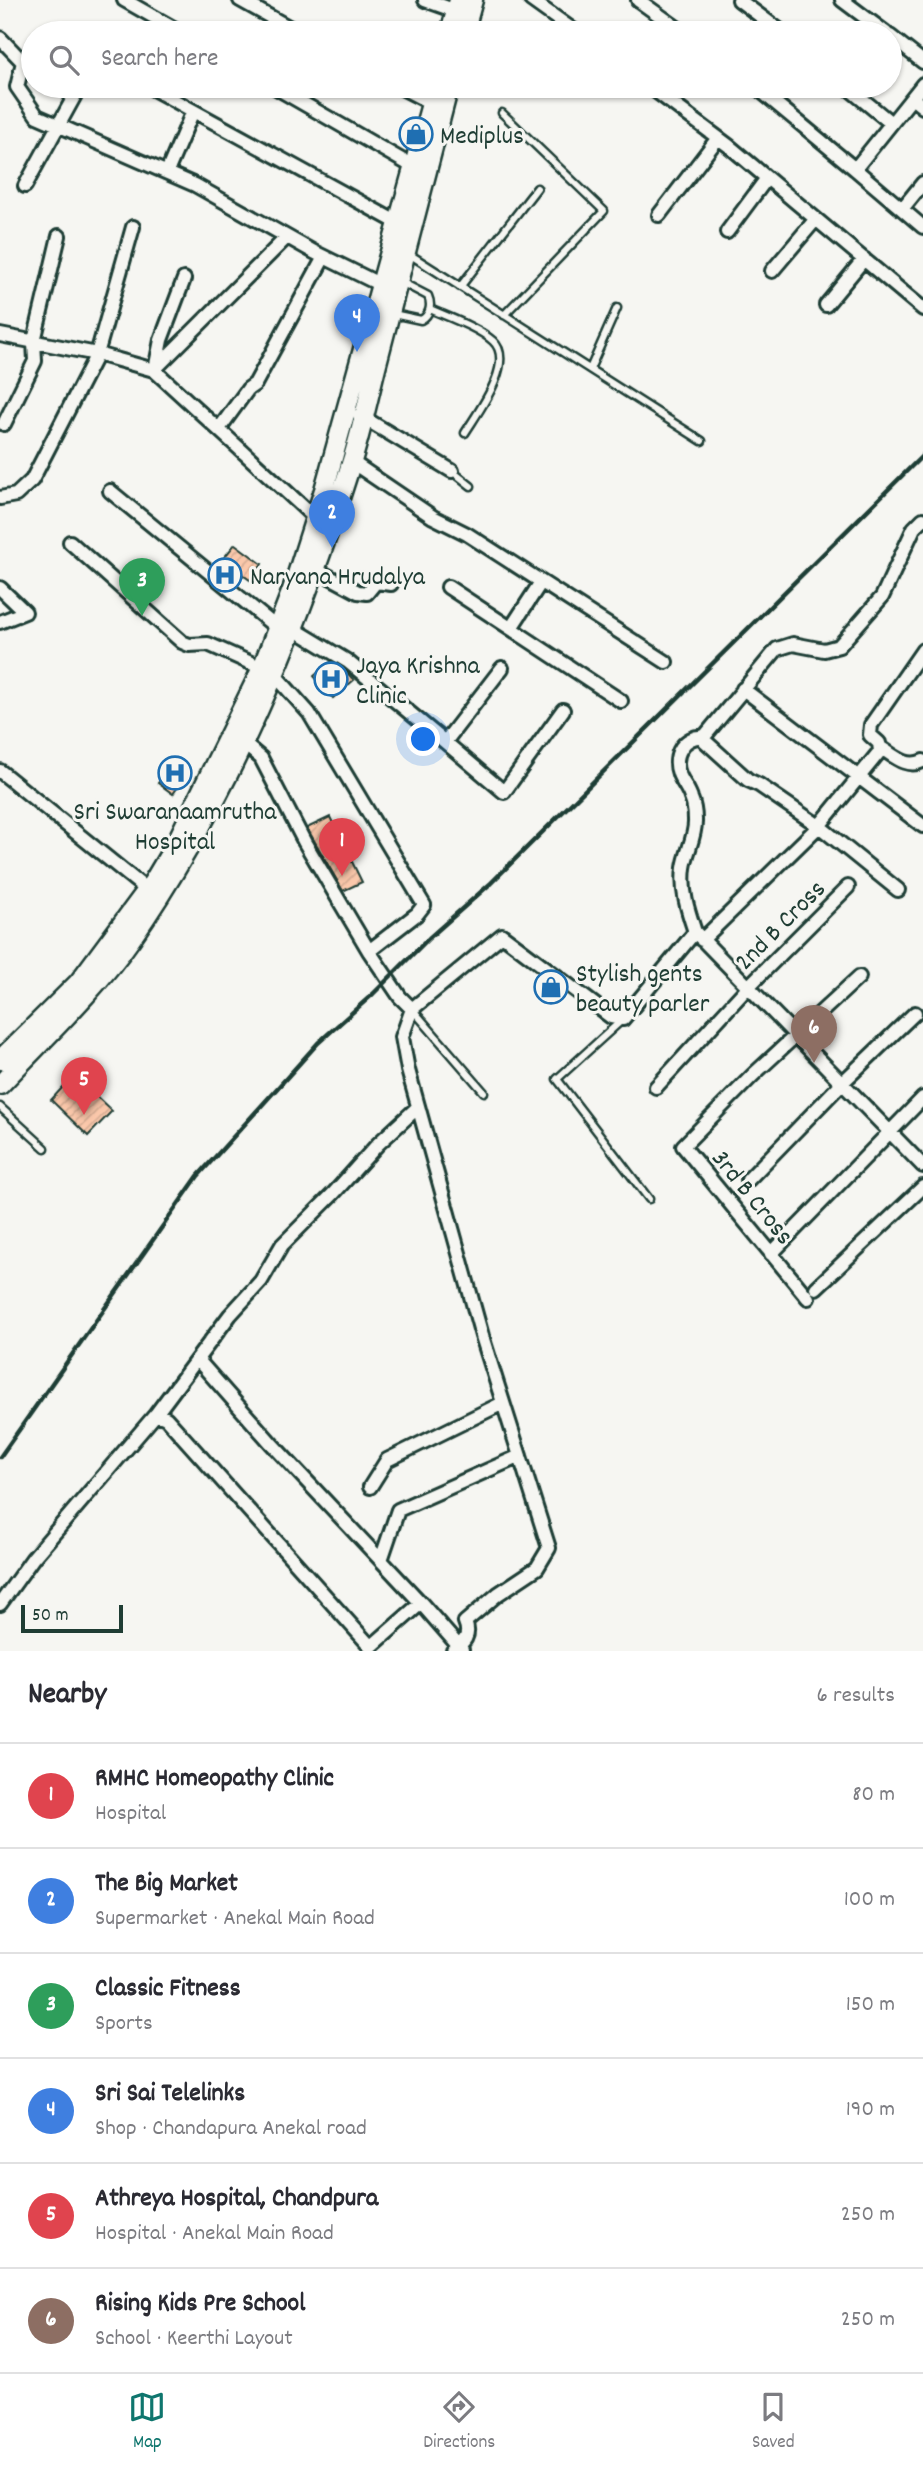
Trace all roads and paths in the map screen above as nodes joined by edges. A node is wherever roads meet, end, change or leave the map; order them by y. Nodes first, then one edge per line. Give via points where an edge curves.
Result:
1 (124, 0) edge
2 (240, 0) edge
3 (425, 0) edge
4 (473, 0) edge
5 (531, 0) edge
6 (638, 0) edge
7 (739, 0) edge
8 (842, 0) edge
9 (457, 5) edge
10 (158, 21) edge
11 (278, 21) edge
12 (467, 21) edge
13 (560, 21) edge
14 (667, 21) edge
15 (767, 21) edge
16 (870, 21) edge
17 (0, 37) edge
18 (902, 46) edge
19 (21, 60) edge
20 (923, 62) edge
21 (21, 70) edge
22 (923, 84) edge
23 (21, 93) edge
24 (25, 98) edge
25 (73, 98) edge
26 (170, 98) edge
27 (294, 98) edge
28 (432, 98) edge
29 (446, 98) edge
30 (665, 98) edge
31 (769, 98) edge
32 (861, 98) edge
33 (912, 98) junction
34 (923, 107) edge
35 (193, 111) junction
36 (502, 113) dead end
37 (891, 123) junction
38 (58, 125) junction
39 (718, 138) junction
40 (412, 166) junction
41 (855, 169) junction
42 (167, 172) junction
43 (767, 178) junction
44 (923, 183) edge
45 (25, 186) dead end
46 (537, 188) dead end
47 (902, 209) junction
48 (659, 215) dead end
49 (816, 219) junction
50 (398, 223) junction
51 (133, 227) dead end
52 (923, 227) edge
53 (726, 232) dead end
54 (59, 236) dead end
55 (287, 237) junction
56 (399, 249) junction
57 (324, 257) junction
58 (863, 259) junction
59 (772, 271) dead end
60 (184, 279) dead end
61 (399, 281) junction
62 (381, 285) junction
63 (460, 286) junction
64 (826, 305) dead end
65 (617, 308) dead end
66 (430, 309) junction
67 (923, 309) edge
68 (391, 313) junction
69 (505, 315) junction
70 (0, 335) edge
71 (34, 341) junction
72 (97, 354) junction
73 (590, 369) junction
74 (155, 370) junction
75 (355, 413) junction
76 (5, 424) dead end
77 (219, 429) junction
78 (466, 433) dead end
79 (702, 441) dead end
80 (352, 462) junction
81 (452, 471) joint
82 (471, 486) dead end
83 (110, 491) dead end
84 (0, 498) edge
85 (315, 518) junction
86 (923, 519) edge
87 (70, 542) dead end
88 (315, 569) junction
89 (541, 582) junction
90 (391, 584) dead end
91 (448, 587) dead end
92 (0, 588) edge
93 (0, 622) edge
94 (285, 628) junction
95 (511, 628) junction
96 (923, 650) edge
97 (666, 662) dead end
98 (502, 668) dead end
99 (269, 672) junction
100 (743, 689) junction
101 (621, 701) dead end
102 (563, 710) dead end
103 (704, 737) junction
104 (237, 738) junction
105 (445, 742) junction
106 (880, 747) junction
107 (923, 761) edge
108 (0, 771) edge
109 (859, 779) junction
110 (819, 826) junction
111 (923, 826) edge
112 (848, 887) dead end
113 (898, 890) dead end
114 (147, 891) junction
115 (698, 936) junction
116 (369, 951) junction
117 (859, 977) dead end
118 (748, 987) junction
119 (412, 1009) junction
120 (915, 1013) dead end
121 (617, 1018) junction
122 (794, 1036) junction
123 (0, 1060) edge
124 (842, 1083) junction
125 (0, 1085) edge
126 (656, 1087) dead end
127 (484, 1092) dead end
128 (923, 1098) edge
129 (0, 1107) edge
130 (418, 1107) junction
131 (890, 1132) junction
132 (45, 1148) dead end
133 (923, 1166) edge
134 (748, 1180) dead end
135 (923, 1188) edge
136 (649, 1199) dead end
137 (771, 1254) junction
138 (197, 1359) junction
139 (503, 1403) junction
140 (156, 1414) junction
141 (520, 1456) junction
142 (370, 1487) dead end
143 (381, 1560) junction
144 (421, 1603) junction
145 (0, 1604) edge
146 (458, 1649) edge

1 - 10 street
2 - 11 street
3 - 9 street
4 - 12 main road
5 - 13 street
6 - 14 street
7 - 15 street
8 - 16 street
17 - 19 street
18 - 20 street
21 - 23 street via 17,87
22 - 33 street
24 - 38 street via 37,116
25 - 38 street
26 - 35 street
27 - 40 street
28 - 40 main road
29 - 56 main road
30 - 39 street
31 - 41 street
32 - 37 street
33 - 34 street
33 - 37 street
35 - 42 street
35 - 50 street
36 - 69 lane via 604,211
37 - 41 street
38 - 42 street
38 - 45 street
39 - 43 street
39 - 48 street
40 - 50 main road
41 - 47 street
42 - 55 street
43 - 49 street
43 - 53 street
44 - 47 street
46 - 63 lane
47 - 52 street
49 - 58 street
49 - 59 street
50 - 56 main road
51 - 72 street
54 - 71 street
55 - 57 street
55 - 74 street
56 - 61 main road
56 - 62 main road
56 - 63 lane
57 - 62 street
57 - 77 street via 255,384
58 - 64 street
58 - 67 street
60 - 74 street
61 - 66 lane via 428,296
61 - 68 main road
62 - 75 main road
63 - 69 lane
65 - 73 lane
66 - 68 lane via 421,320
66 - 78 lane via 490,338 500,350 493,385
68 - 75 main road
69 - 73 lane
70 - 71 street
71 - 72 street
71 - 76 street via 35,361
72 - 74 street
72 - 84 street via 32,480 16,495
73 - 79 lane
74 - 77 street
75 - 80 main road
75 - 81 street
75 - 85 main road
77 - 85 street
80 - 88 main road
80 - 89 street
81 - 82 lane
83 - 94 street
85 - 94 main road
86 - 100 street via 914,528 882,597 839,646 824,650 793,644 777,649
87 - 99 street via 182,642 208,645
88 - 90 street via 358,592 367,593 376,582
88 - 94 main road
89 - 95 street
89 - 97 street
91 - 95 street
92 - 93 street via 25,612
94 - 99 main road
94 - 105 street via 347,661
95 - 101 street
96 - 106 street via 869,730
98 - 105 street
99 - 104 main road
99 - 116 street via 309,713 424,905
100 - 103 street
100 - 109 street
102 - 105 street via 504,792
103 - 110 street via 748,780
103 - 115 street via 695,736 683,744 678,755 678,772 695,816 683,893
104 - 114 main road
104 - 116 street via 261,758 304,843
104 - 125 main road via 207,813 130,941
106 - 107 street via 905,763
106 - 109 street
108 - 114 street
109 - 110 street
109 - 111 street
110 - 113 street
110 - 115 street
112 - 118 street, 2nd B Cross
114 - 123 main road via 78,983
115 - 118 street
115 - 121 street
116 - 119 street
117 - 122 street
118 - 122 street
118 - 126 street, 2nd B Cross
119 - 121 street via 502,935
119 - 127 lane
119 - 130 street via 402,1037
120 - 124 street
121 - 136 lane via 557,1079
122 - 124 street
122 - 137 street, 3rd B Cross via 684,1146
124 - 131 street
124 - 134 street
128 - 131 street
129 - 132 lane
130 - 138 street via 282,1245 261,1281
130 - 139 street
131 - 133 street
131 - 137 street
135 - 137 street, 3rd B Cross via 812,1293
138 - 140 street
138 - 143 street
139 - 141 street
139 - 142 street via 387,1460
140 - 144 street via 166,1418 371,1647
140 - 145 street via 33,1558
141 - 143 street via 398,1510
141 - 146 street via 549,1548 537,1568 465,1622 468,1633
143 - 144 street
144 - 146 street

